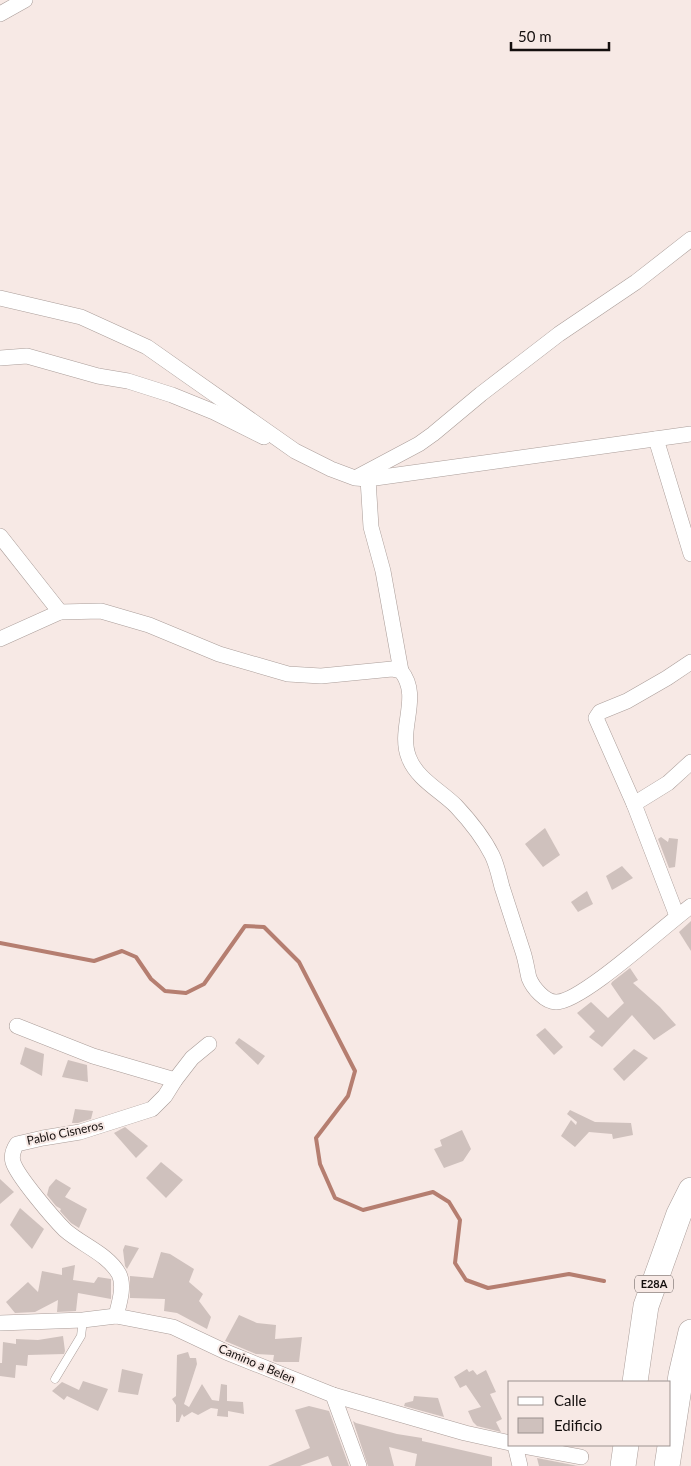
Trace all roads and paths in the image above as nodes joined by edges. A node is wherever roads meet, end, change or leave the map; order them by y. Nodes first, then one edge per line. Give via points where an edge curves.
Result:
1 (24, 0) edge
2 (0, 14) edge
3 (691, 239) edge
4 (0, 298) edge
5 (0, 358) edge
6 (691, 434) edge
7 (656, 439) junction
8 (295, 451) junction
9 (362, 478) junction
10 (0, 536) edge
11 (691, 554) edge
12 (60, 612) junction
13 (0, 639) edge
14 (691, 662) edge
15 (401, 670) junction
16 (691, 762) edge
17 (634, 804) junction
18 (691, 906) edge
19 (677, 916) junction
20 (17, 1026) dead end
21 (209, 1044) dead end
22 (174, 1080) junction
23 (691, 1190) edge
24 (116, 1316) junction
25 (83, 1320) junction
26 (0, 1323) edge
27 (691, 1332) edge
28 (55, 1379) dead end
29 (635, 1381) edge
30 (332, 1395) junction
31 (671, 1440) edge
32 (508, 1443) edge
33 (516, 1446) edge
34 (521, 1446) edge
35 (626, 1446) edge
36 (670, 1446) edge
37 (581, 1457) dead end
38 (359, 1466) edge
39 (520, 1466) edge
40 (623, 1466) edge
41 (667, 1466) edge

1 - 2 street
3 - 9 street via 636,282 559,334 433,434
4 - 8 street via 81,317 147,347
5 - 8 street via 27,356 172,395
6 - 7 street
7 - 9 street
7 - 11 street
8 - 9 street via 331,469
9 - 15 street
10 - 12 street
12 - 13 street
12 - 15 street via 101,611 149,625 219,654 288,674 321,676
14 - 17 street via 628,701 600,712 596,718
15 - 19 street via 411,692 405,738 408,757 415,770 456,806 486,844 495,861 535,989 556,1002 569,999 590,988
16 - 17 street via 668,783
17 - 19 street
18 - 19 street
20 - 22 street via 93,1056
21 - 22 street, Pablo Cisneros
22 - 24 street, Pablo Cisneros via 152,1109 80,1132 16,1144 12,1152 13,1163 46,1209 118,1273 121,1280
23 - 29 highway, E28A via 679,1214 646,1306
24 - 25 street, Camino a Belen
24 - 30 street, Camino a Belen via 173,1327
25 - 26 street, Camino a Belen
25 - 28 lane via 81,1336
27 - 31 highway
30 - 32 street, Camino a Belen
30 - 38 street
33 - 39 street
34 - 37 street
35 - 40 highway
36 - 41 highway

